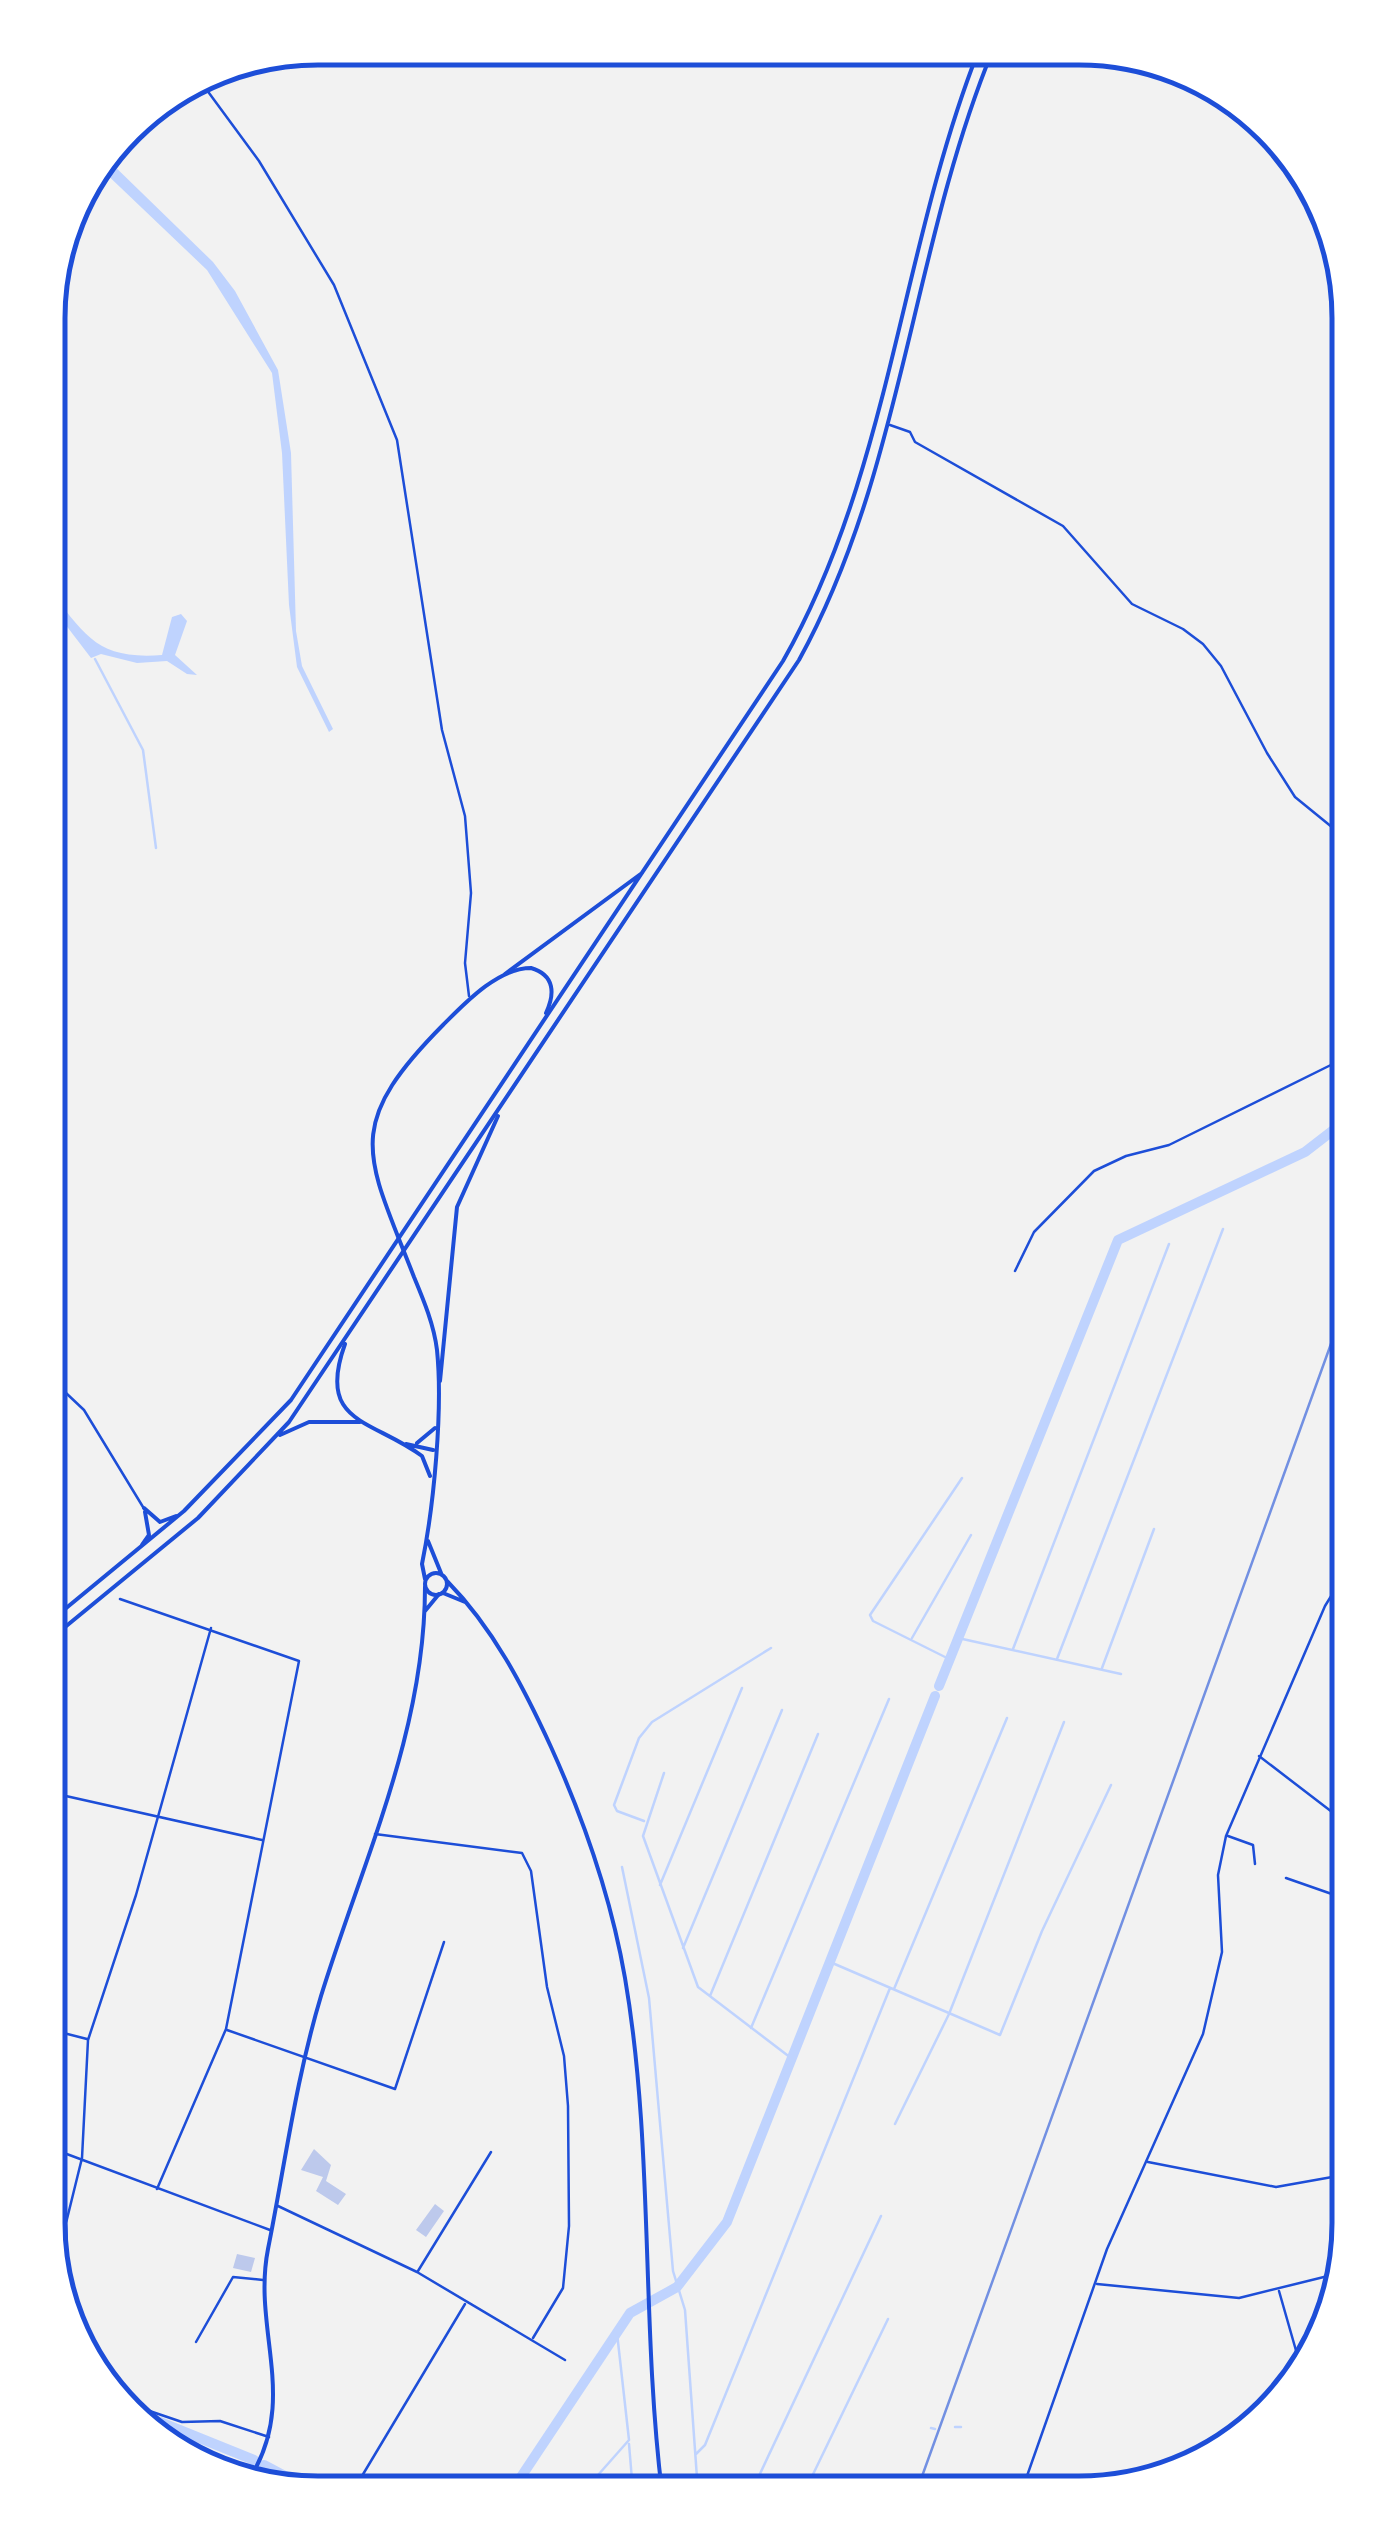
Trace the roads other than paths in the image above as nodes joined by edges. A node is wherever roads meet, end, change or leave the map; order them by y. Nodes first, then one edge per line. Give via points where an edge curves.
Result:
1 (974, 65) edge
2 (987, 65) edge
3 (207, 90) edge
4 (888, 424) junction
5 (1332, 827) edge
6 (649, 866) junction
7 (505, 974) junction
8 (470, 1000) junction
9 (538, 1031) junction
10 (1332, 1065) edge
11 (498, 1116) junction
12 (1015, 1272) dead end
13 (345, 1344) junction
14 (438, 1388) junction
15 (65, 1392) edge
16 (360, 1422) junction
17 (435, 1428) junction
18 (276, 1438) junction
19 (417, 1443) junction
20 (406, 1444) junction
21 (434, 1450) junction
22 (422, 1456) junction
23 (431, 1481) junction
24 (144, 1508) junction
25 (184, 1511) junction
26 (428, 1537) junction
27 (138, 1550) junction
28 (440, 1574) junction
29 (426, 1579) junction
30 (447, 1581) junction
31 (425, 1587) junction
32 (441, 1594) junction
33 (1331, 1597) edge
34 (120, 1600) dead end
35 (473, 1608) junction
36 (65, 1610) edge
37 (425, 1612) junction
38 (65, 1627) edge
39 (211, 1628) junction
40 (1259, 1756) junction
41 (65, 1796) edge
42 (1331, 1811) edge
43 (160, 1814) junction
44 (375, 1834) junction
45 (1226, 1836) junction
46 (263, 1840) junction
47 (1256, 1864) dead end
48 (1286, 1878) dead end
49 (1331, 1894) edge
50 (444, 1942) dead end
51 (226, 2029) junction
52 (65, 2034) edge
53 (88, 2040) junction
54 (303, 2060) junction
55 (65, 2152) edge
56 (491, 2152) dead end
57 (82, 2158) junction
58 (1147, 2162) junction
59 (1331, 2177) edge
60 (157, 2190) junction
61 (276, 2206) junction
62 (272, 2230) junction
63 (67, 2256) edge
64 (418, 2272) junction
65 (1326, 2277) edge
66 (263, 2280) junction
67 (1094, 2283) junction
68 (1279, 2289) junction
69 (467, 2301) junction
70 (533, 2338) junction
71 (196, 2342) dead end
72 (1296, 2351) edge
73 (565, 2360) dead end
74 (149, 2411) edge
75 (270, 2437) junction
76 (256, 2468) edge
77 (362, 2476) edge
78 (661, 2476) edge
79 (1027, 2476) edge

1 - 6 main road via 832,566 777,671
2 - 4 main road via 962,137
3 - 8 street via 334,285 397,440 442,730 465,816
4 - 5 street via 1064,526 1132,604 1202,644 1296,797
4 - 11 main road via 854,544 799,660
6 - 7 main road
6 - 9 main road
7 - 8 main road
7 - 9 main road via 531,968 551,984
8 - 14 main road via 403,1068 375,1115 372,1149 434,1335
9 - 25 main road via 304,1383
10 - 12 street via 1169,1145 1094,1171 1034,1232
11 - 13 main road
11 - 14 main road via 457,1208
13 - 16 main road via 336,1392
13 - 18 main road
14 - 17 main road
15 - 24 street via 84,1410
16 - 18 main road via 308,1422
16 - 20 main road
17 - 19 main road
17 - 21 main road
18 - 38 main road via 198,1518
19 - 20 main road
19 - 21 main road
20 - 22 main road
21 - 22 main road
21 - 23 main road
22 - 23 main road
23 - 26 main road
24 - 25 main road via 160,1522
24 - 27 main road via 149,1535
25 - 27 main road
26 - 28 main road
26 - 29 main road
27 - 36 main road
28 - 29 main road
28 - 30 main road
29 - 31 main road
30 - 32 main road
30 - 35 main road
31 - 32 main road
31 - 37 main road
32 - 35 main road
32 - 37 main road
33 - 40 street
34 - 39 street
35 - 78 main road via 540,1723 604,1890 633,2036
37 - 44 main road via 411,1726
39 - 43 street
39 - 46 street via 299,1661
40 - 42 street
40 - 45 street
41 - 43 street
43 - 46 street
43 - 53 street
44 - 54 main road
44 - 70 street via 522,1853 531,1871 568,2084 569,2226 563,2288
45 - 47 street via 1253,1844
45 - 58 street via 1218,1875 1218,1983
46 - 51 street
48 - 49 street
50 - 54 street via 396,2089
51 - 54 street
51 - 60 street
52 - 53 street
53 - 57 street
54 - 61 main road
55 - 57 street
56 - 64 street
57 - 60 street
57 - 63 street via 66,2223
58 - 59 street via 1276,2187
58 - 67 street
60 - 62 street
61 - 62 main road
61 - 64 street
62 - 66 main road
64 - 69 street
65 - 68 street
66 - 71 street via 233,2277
66 - 75 main road via 275,2376
67 - 68 street via 1239,2298
67 - 79 street
68 - 72 street
69 - 70 street
69 - 77 street
70 - 73 street
74 - 75 street
75 - 76 main road

